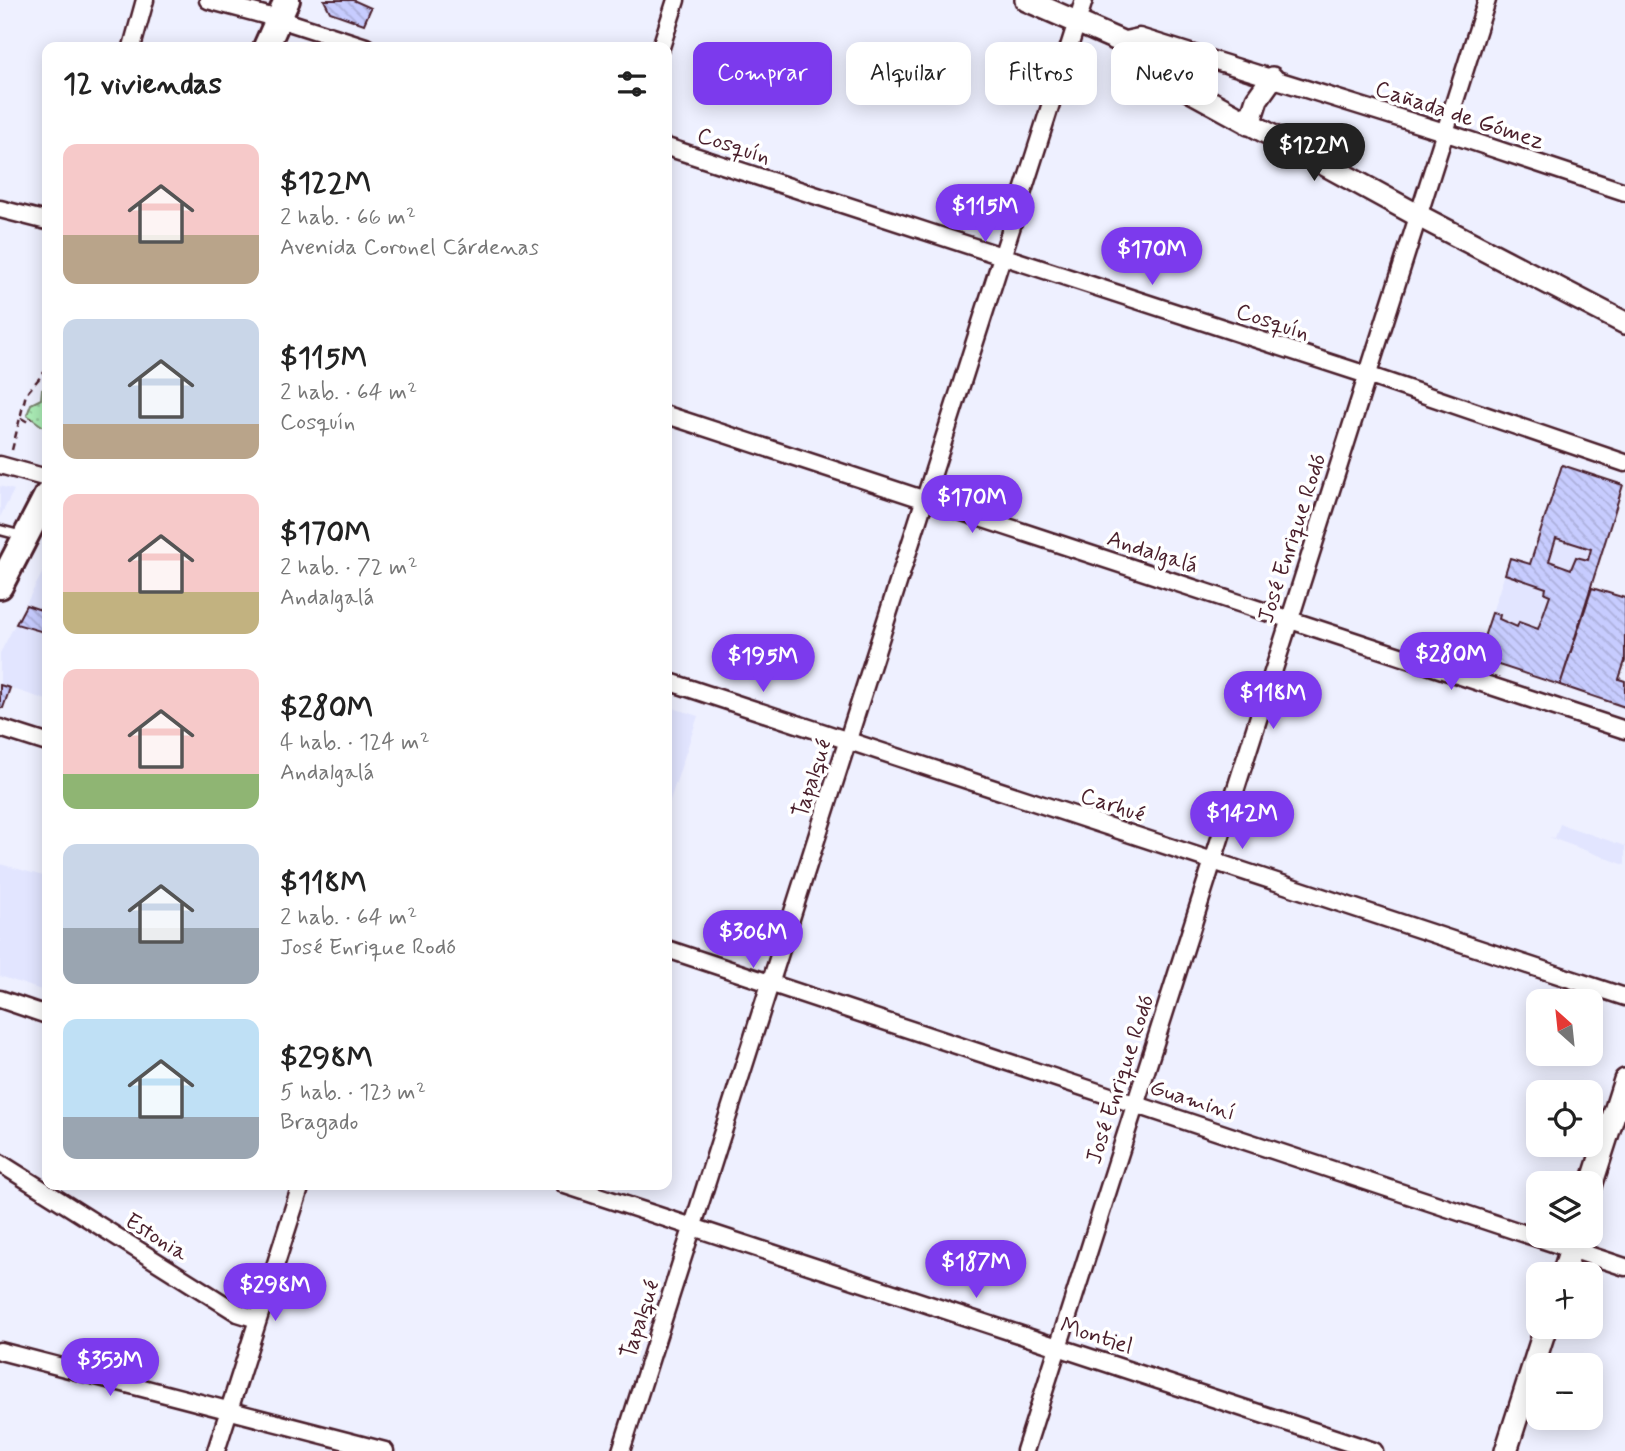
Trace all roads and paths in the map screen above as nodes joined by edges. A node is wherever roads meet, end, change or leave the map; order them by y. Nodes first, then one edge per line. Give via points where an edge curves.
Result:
1 (145, 0) edge
2 (208, 0) edge
3 (676, 0) edge
4 (1026, 0) edge
5 (1084, 0) edge
6 (1487, 0) edge
7 (283, 9) edge
8 (1077, 22) junction
9 (1120, 41) junction
10 (133, 42) edge
11 (268, 42) edge
12 (355, 42) edge
13 (663, 42) edge
14 (1272, 78) junction
15 (1249, 124) junction
16 (1444, 132) junction
17 (672, 149) edge
18 (1625, 192) edge
19 (0, 209) edge
20 (1417, 215) junction
21 (42, 220) edge
22 (1001, 257) junction
23 (1625, 323) edge
24 (42, 375) edge
25 (1367, 375) junction
26 (672, 417) edge
27 (20, 418) junction
28 (32, 418) dead end
29 (1625, 463) edge
30 (4, 466) edge
31 (42, 477) edge
32 (924, 500) junction
33 (42, 505) edge
34 (0, 530) edge
35 (26, 537) junction
36 (0, 586) edge
37 (1289, 619) junction
38 (672, 683) edge
39 (0, 728) edge
40 (1625, 730) edge
41 (847, 741) junction
42 (42, 742) edge
43 (1213, 860) junction
44 (672, 951) edge
45 (769, 982) junction
46 (1625, 997) edge
47 (0, 999) edge
48 (42, 1013) edge
49 (1625, 1080) edge
50 (1134, 1104) junction
51 (0, 1163) edge
52 (1596, 1171) edge
53 (42, 1189) edge
54 (43, 1190) edge
55 (299, 1190) edge
56 (580, 1190) edge
57 (692, 1226) junction
58 (1526, 1227) edge
59 (1585, 1248) edge
60 (1625, 1267) edge
61 (257, 1320) junction
62 (1542, 1339) edge
63 (1058, 1346) junction
64 (0, 1351) edge
65 (229, 1410) junction
66 (216, 1451) edge
67 (385, 1451) edge
68 (621, 1451) edge
69 (1025, 1451) edge
70 (1374, 1451) edge
71 (1506, 1451) edge

1 - 10 street
2 - 7 street
3 - 13 street
4 - 8 street
5 - 8 street, Tapalqué
6 - 16 street, José Enrique Rodó
7 - 11 main road
7 - 12 street
8 - 9 street
8 - 22 street, Tapalqué
9 - 14 street, Cañada de Gómez via 1139,37
9 - 15 street via 1130,58
14 - 15 street via 1257,99
14 - 16 street, Cañada de Gómez
15 - 20 street
16 - 18 street, Cañada de Gómez
16 - 20 street, José Enrique Rodó
17 - 22 street, Cosquín
19 - 21 street
20 - 23 street
20 - 25 street, José Enrique Rodó
22 - 25 street, Cosquín
22 - 32 street, Tapalqué
24 - 27 path via 26,394
25 - 29 street, Cosquín
25 - 37 street, José Enrique Rodó
26 - 32 street, Andalgalá
27 - 28 path via 29,422
27 - 30 path
30 - 31 street
32 - 37 street, Andalgalá
32 - 41 street, Tapalqué
33 - 35 main road
34 - 35 lane
35 - 36 main road
37 - 40 street, Andalgalá
37 - 43 street, José Enrique Rodó
38 - 41 street, Carhué
39 - 42 street
41 - 43 street, Carhué
41 - 45 street, Tapalqué
43 - 46 street, Carhué
43 - 50 street, José Enrique Rodó
44 - 45 street, Guaminí
45 - 50 street, Guaminí
45 - 57 street, Tapalqué
47 - 48 street
49 - 52 street
50 - 58 street, Guaminí
50 - 63 street, José Enrique Rodó
51 - 53 street, Estonia
54 - 61 street, Estonia via 238,1313
55 - 61 street
56 - 57 street, Montiel
57 - 63 street, Montiel
57 - 68 street, Tapalqué
59 - 60 street, Guaminí
61 - 65 street
62 - 71 street
63 - 69 street, José Enrique Rodó
63 - 70 street, Montiel
64 - 65 street
65 - 66 street
65 - 67 street

